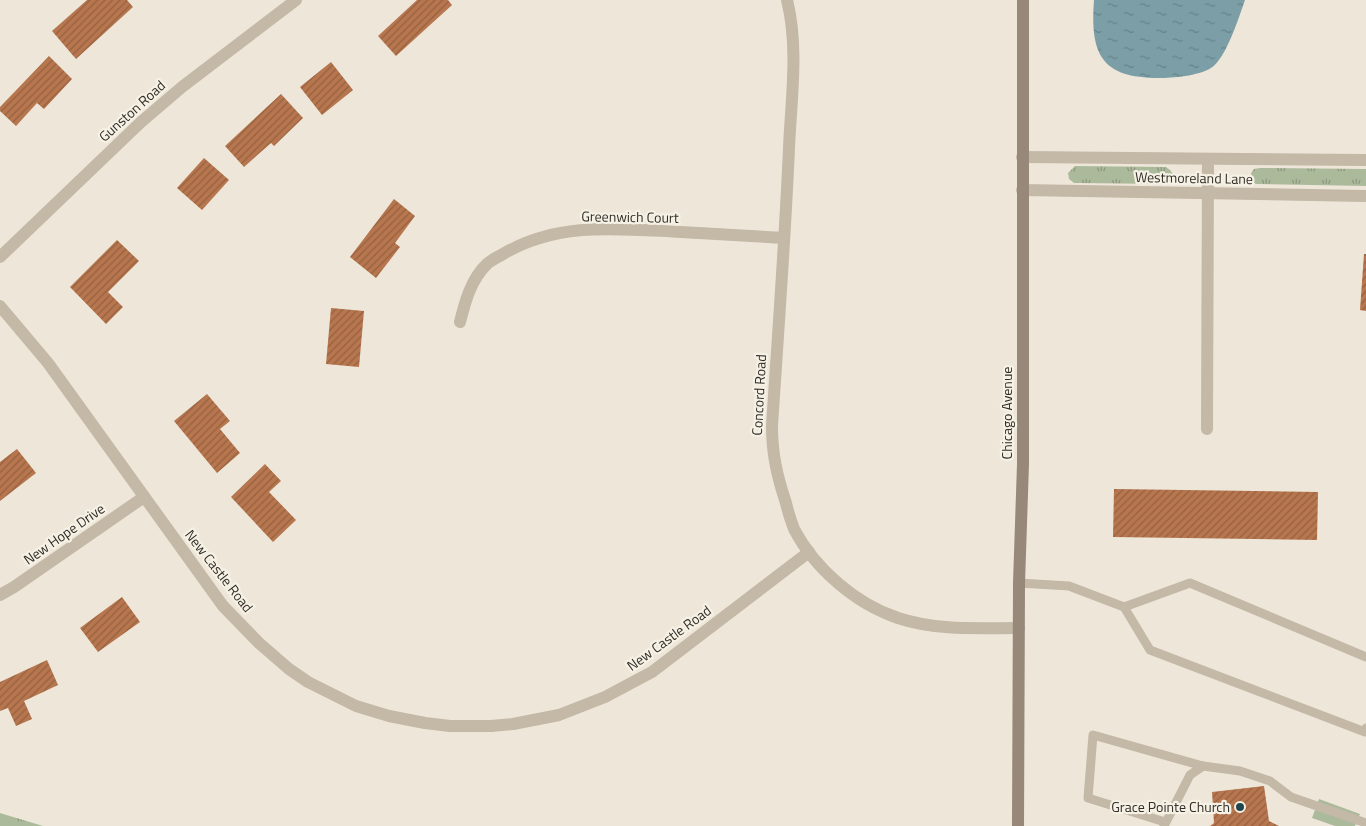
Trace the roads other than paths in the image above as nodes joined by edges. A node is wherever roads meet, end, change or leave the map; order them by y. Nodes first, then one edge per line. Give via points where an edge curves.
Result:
1 (296, 0) edge
2 (787, 0) edge
3 (1023, 0) edge
4 (1022, 157) junction
5 (1208, 160) junction
6 (1366, 160) edge
7 (1022, 190) junction
8 (1207, 193) junction
9 (1366, 196) edge
10 (784, 238) junction
11 (0, 257) edge
12 (0, 306) edge
13 (460, 322) dead end
14 (1207, 429) dead end
15 (144, 496) junction
16 (809, 552) junction
17 (1019, 583) junction
18 (0, 595) edge
19 (1124, 607) junction
20 (1019, 628) junction
21 (1366, 657) edge
22 (1366, 728) edge
23 (1203, 766) junction
24 (1366, 823) edge
25 (1165, 824) edge
26 (1018, 826) edge

1 - 11 street, Gunston Road via 147,116
2 - 10 street, Concord Road via 794,52
3 - 4 main road, Chicago Avenue
4 - 5 street, Westmoreland Lane
4 - 7 main road, Chicago Avenue
5 - 6 street, Westmoreland Lane
5 - 8 street
7 - 8 street, Westmoreland Lane
7 - 17 main road, Chicago Avenue via 1023,464
8 - 9 street, Westmoreland Lane
8 - 14 street
10 - 13 street, Greenwich Court via 586,229 536,239 487,264 466,298
10 - 16 street, Concord Road via 772,444 776,472 794,528
12 - 15 street, New Castle Road via 48,363
15 - 16 street, New Castle Road via 223,606 289,669 356,706 398,718 450,726 490,726 538,720 605,697 652,672
15 - 18 street, New Hope Drive
16 - 20 street, Concord Road via 847,590 898,618 953,628
17 - 19 lane via 1069,586
17 - 20 main road, Chicago Avenue
19 - 21 lane via 1190,583
19 - 22 lane via 1150,650 1364,732
20 - 26 main road, Chicago Avenue
23 - 24 lane via 1240,771 1270,781 1291,797
23 - 25 lane via 1190,775
23 - 25 lane via 1093,735 1088,798

